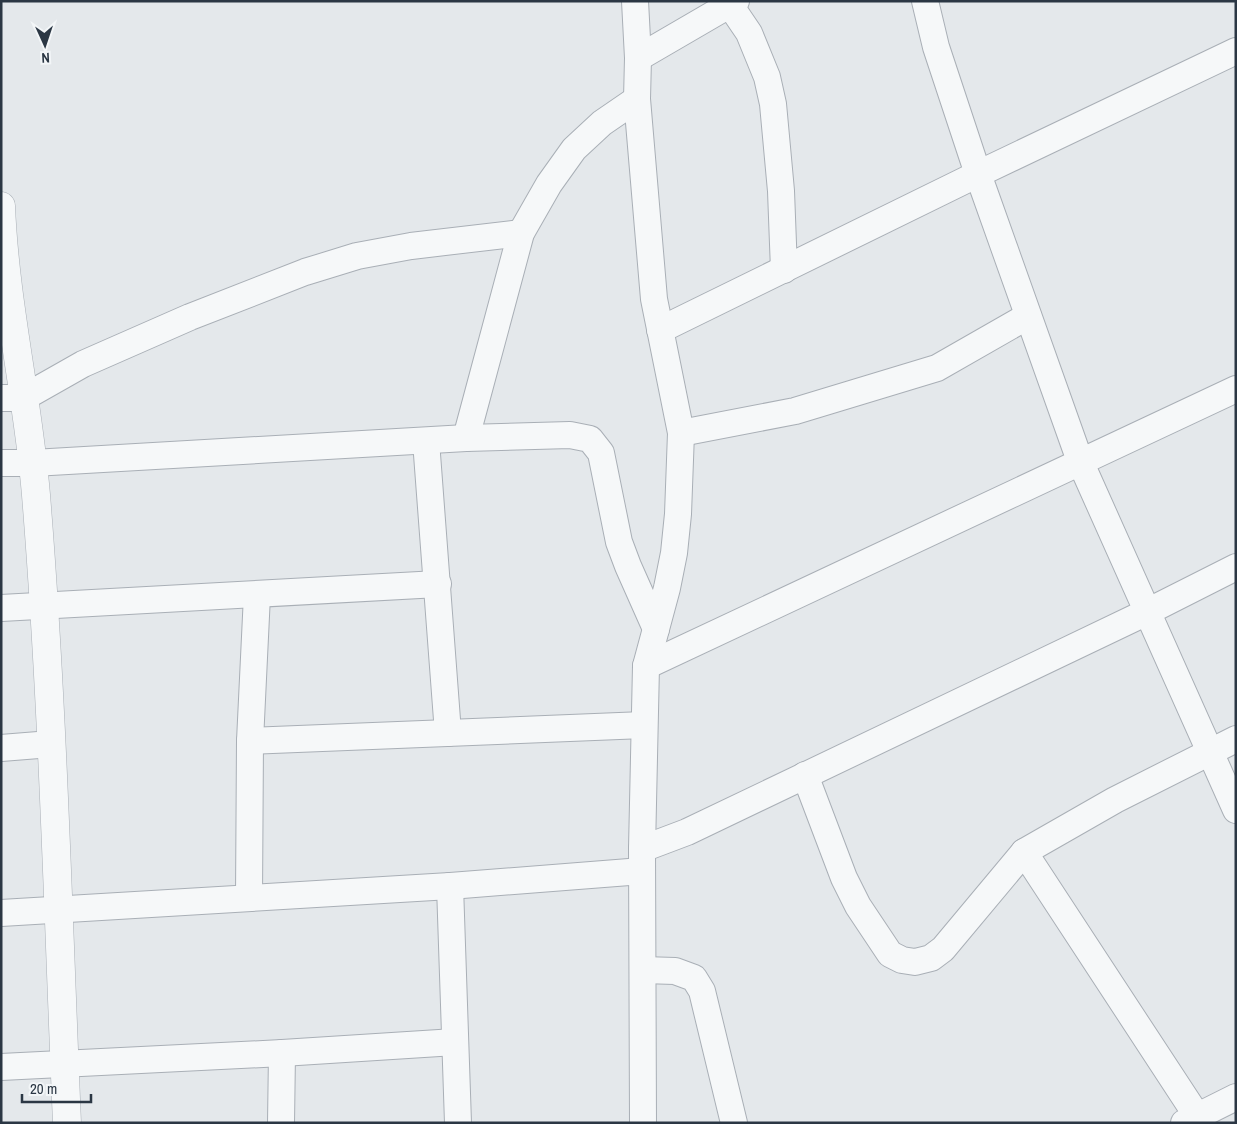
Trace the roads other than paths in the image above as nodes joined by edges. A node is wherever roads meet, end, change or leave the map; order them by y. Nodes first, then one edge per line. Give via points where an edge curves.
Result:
1 (635, 1) edge
2 (928, 2) edge
3 (733, 3) edge
4 (1236, 51) edge
5 (638, 58) junction
6 (638, 99) junction
7 (978, 174) junction
8 (1, 206) edge
9 (521, 233) junction
10 (784, 270) junction
11 (1028, 316) junction
12 (660, 330) junction
13 (1236, 389) edge
14 (12, 398) edge
15 (681, 433) junction
16 (466, 438) junction
17 (426, 440) junction
18 (1080, 461) junction
19 (1, 463) edge
20 (33, 463) junction
21 (1236, 566) edge
22 (438, 584) junction
23 (257, 595) junction
24 (45, 606) junction
25 (1, 608) edge
26 (1147, 612) junction
27 (656, 629) junction
28 (646, 666) junction
29 (644, 725) junction
30 (448, 733) junction
31 (1236, 739) edge
32 (250, 741) junction
33 (51, 744) junction
34 (1, 748) edge
35 (1210, 752) junction
36 (805, 775) junction
37 (1236, 810) edge
38 (1024, 852) junction
39 (642, 860) junction
40 (450, 886) junction
41 (249, 898) junction
42 (58, 911) junction
43 (1, 913) edge
44 (642, 970) junction
45 (455, 1042) junction
46 (282, 1053) junction
47 (65, 1063) junction
48 (1, 1067) edge
49 (1236, 1096) edge
50 (1190, 1119) edge
51 (67, 1123) edge
52 (281, 1123) edge
53 (458, 1123) edge
54 (643, 1123) edge
55 (734, 1123) edge

1 - 5 street
2 - 7 street via 936,46
3 - 5 street
3 - 10 street via 767,77 773,104
4 - 7 street
5 - 6 street
6 - 9 street via 602,123 574,149
6 - 12 street via 654,299
7 - 10 street
7 - 11 street
8 - 14 street
9 - 14 street via 411,246 357,256 305,272 190,317
9 - 16 street
10 - 12 street
11 - 15 street via 937,368 795,411
11 - 18 street
12 - 15 street
13 - 18 street
14 - 20 street
15 - 27 street via 674,553
16 - 17 street
16 - 27 street via 570,435 590,439 601,453 619,542
17 - 20 street
17 - 22 street
18 - 26 street
18 - 28 street
19 - 20 street
20 - 24 street
21 - 26 street
22 - 23 street
22 - 30 street
23 - 24 street
23 - 32 street
24 - 25 street
24 - 33 street
26 - 35 street
26 - 36 street
27 - 28 street
28 - 29 street
29 - 30 street
29 - 39 street
30 - 32 street
31 - 35 street
32 - 41 street
33 - 34 street
33 - 42 street
35 - 37 street
35 - 38 street via 1115,800
36 - 38 street via 858,906 890,954 902,960 915,962 931,958 943,949
36 - 39 street via 687,832
38 - 50 street
39 - 40 street
39 - 44 street
40 - 41 street
40 - 45 street
41 - 42 street
42 - 43 street
42 - 47 street
44 - 54 street
44 - 55 street via 675,971 694,978 698,984
45 - 46 street
45 - 53 street
46 - 47 street
46 - 52 street
47 - 48 street
47 - 51 street
49 - 50 street

